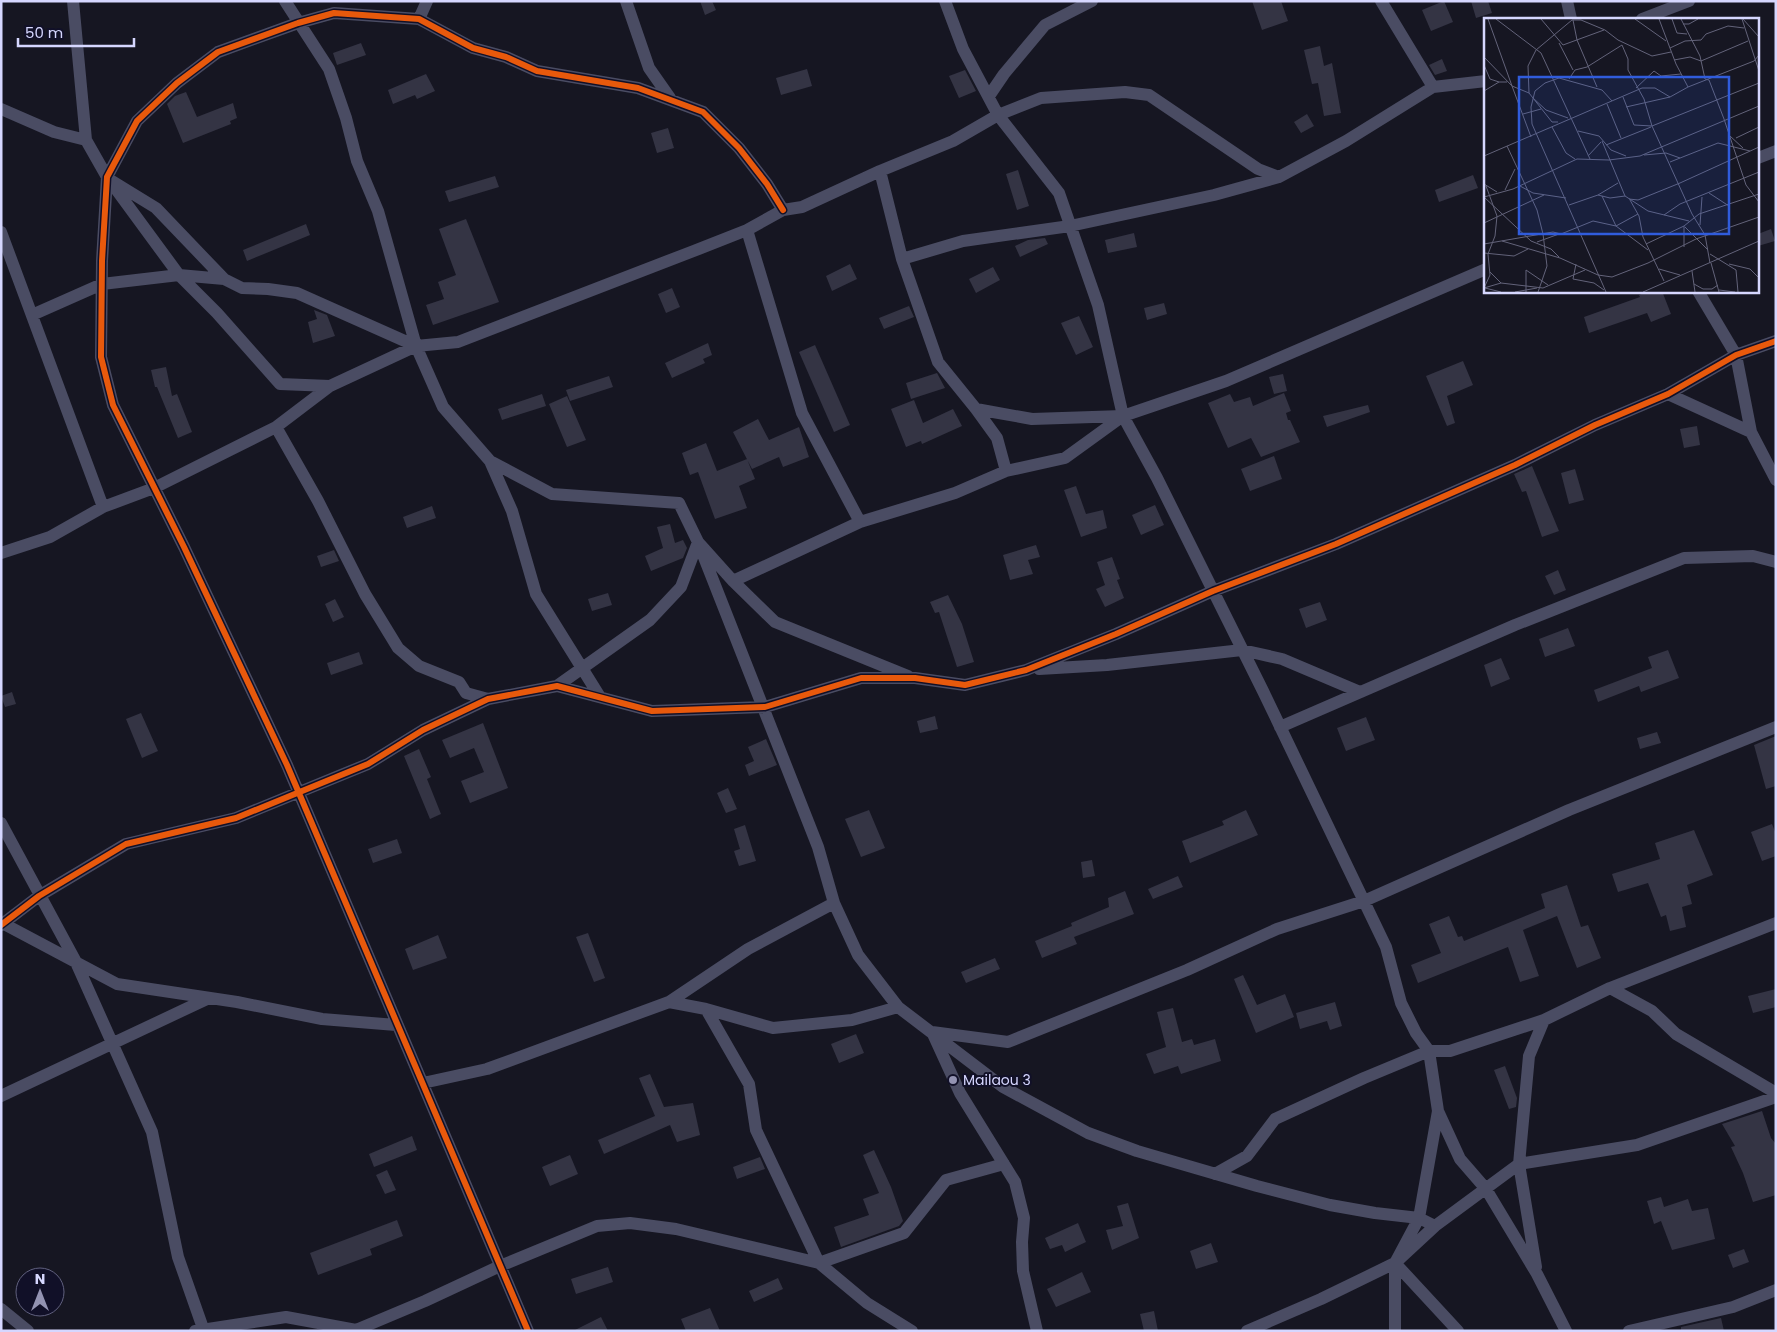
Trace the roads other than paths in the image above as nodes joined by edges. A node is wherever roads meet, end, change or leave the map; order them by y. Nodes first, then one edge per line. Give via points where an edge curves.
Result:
1 (73, 1) edge
2 (285, 1) edge
3 (427, 1) edge
4 (626, 1) edge
5 (945, 1) edge
6 (1092, 1) edge
7 (1381, 1) edge
8 (1567, 1) edge
9 (1689, 1) edge
10 (1571, 18) edge
11 (1645, 18) edge
12 (419, 19) junction
13 (298, 23) junction
14 (1484, 81) edge
15 (1432, 87) junction
16 (989, 96) junction
17 (670, 98) junction
18 (1, 109) edge
19 (998, 115) junction
20 (86, 140) junction
21 (1776, 151) edge
22 (1760, 157) edge
23 (880, 171) junction
24 (107, 177) junction
25 (1279, 177) junction
26 (783, 210) junction
27 (1070, 226) junction
28 (747, 230) junction
29 (1, 232) edge
30 (902, 259) junction
31 (1484, 271) edge
32 (179, 275) junction
33 (224, 279) junction
34 (102, 284) junction
35 (1699, 292) edge
36 (32, 315) junction
37 (1776, 341) edge
38 (416, 346) junction
39 (1736, 355) junction
40 (330, 386) junction
41 (1668, 394) junction
42 (976, 409) junction
43 (1122, 416) junction
44 (276, 427) junction
45 (1751, 432) junction
46 (490, 461) junction
47 (1006, 471) junction
48 (1776, 480) edge
49 (154, 488) junction
50 (102, 507) junction
51 (860, 522) junction
52 (698, 542) junction
53 (1, 553) edge
54 (1776, 562) edge
55 (733, 581) junction
56 (1213, 591) junction
57 (1242, 650) junction
58 (583, 668) junction
59 (1026, 670) junction
60 (915, 678) junction
61 (557, 686) junction
62 (1360, 692) junction
63 (600, 697) junction
64 (488, 699) junction
65 (765, 707) junction
66 (1280, 726) junction
67 (1776, 727) edge
68 (298, 793) junction
69 (1, 824) edge
70 (39, 896) junction
71 (1364, 901) junction
72 (834, 904) junction
73 (1776, 923) edge
74 (3, 925) edge
75 (75, 960) junction
76 (1610, 988) junction
77 (209, 998) junction
78 (669, 1002) junction
79 (898, 1007) junction
80 (706, 1010) junction
81 (1544, 1020) junction
82 (396, 1025) junction
83 (932, 1032) junction
84 (113, 1044) junction
85 (1429, 1051) junction
86 (423, 1083) junction
87 (1776, 1093) edge
88 (1, 1096) edge
89 (1776, 1097) edge
90 (1438, 1111) junction
91 (1004, 1164) junction
92 (1519, 1164) junction
93 (1215, 1174) junction
94 (1486, 1189) junction
95 (1419, 1218) junction
96 (1435, 1226) junction
97 (819, 1262) junction
98 (1396, 1262) junction
99 (500, 1266) junction
100 (1537, 1274) junction
101 (1776, 1290) edge
102 (1, 1308) edge
103 (201, 1330) edge
104 (28, 1331) edge
105 (356, 1331) edge
106 (528, 1331) edge
107 (912, 1331) edge
108 (1037, 1331) edge
109 (1247, 1331) edge
110 (1395, 1331) edge
111 (1458, 1331) edge
112 (1566, 1331) edge
113 (1629, 1331) edge

1 - 20 street
2 - 13 street
3 - 12 street
4 - 17 street via 650,68
5 - 16 street via 963,49
6 - 16 street via 1045,25
7 - 15 street
8 - 10 street
9 - 11 street
12 - 13 street via 334,13
12 - 17 street via 473,48 506,57 537,72 638,88
13 - 24 street via 218,52 177,83 137,121
13 - 38 street via 329,69 357,161 378,211
14 - 15 street
15 - 25 street via 1346,141
16 - 19 street
17 - 26 street via 703,112 720,128 767,184
18 - 20 street via 54,132
19 - 23 street via 953,141
19 - 25 street via 1041,98 1125,92 1149,95 1258,169
19 - 27 street via 1059,193
20 - 24 street
21 - 22 street
23 - 26 street via 802,207
23 - 30 street
24 - 32 street
24 - 33 street via 156,208
24 - 34 street
25 - 27 street via 1214,195
26 - 28 street
27 - 30 street via 963,241
27 - 43 street via 1098,305
28 - 38 street via 458,342
28 - 51 street via 802,413
29 - 36 street
30 - 42 street via 938,362
31 - 43 street via 1226,381
32 - 33 street
32 - 34 street
32 - 40 street via 228,324 280,384
33 - 38 street via 242,288 297,293
34 - 36 street
34 - 49 street via 102,358 113,404
35 - 39 street
36 - 50 street
37 - 39 street
38 - 40 street
38 - 46 street via 443,407
39 - 41 street
39 - 45 street
40 - 44 street
41 - 45 street
41 - 56 street via 1336,544
42 - 43 street via 1032,419
42 - 47 street via 997,438
43 - 47 street via 1065,458
43 - 56 street
44 - 49 street
44 - 64 street via 365,594 398,648 419,666 459,682 466,693
45 - 48 street
46 - 52 street via 552,494 679,503
46 - 58 street via 512,511 536,594
47 - 51 street via 955,493
49 - 50 street
49 - 68 street
50 - 53 street via 50,537
51 - 55 street
52 - 55 street
52 - 58 street via 681,587 650,620
52 - 65 street
54 - 62 street via 1753,556 1684,558 1515,625
55 - 60 street via 775,622
56 - 57 street
56 - 59 street
57 - 59 street
57 - 62 street via 1282,659
57 - 66 street
58 - 61 street
58 - 63 street
59 - 60 street via 965,685
60 - 65 street via 861,678
61 - 63 street
61 - 64 street
62 - 66 street
63 - 65 street via 652,711
64 - 68 street via 423,730 368,764
65 - 72 street via 818,847
66 - 71 street
67 - 71 street via 1569,810
68 - 70 street via 236,818 126,844
68 - 82 street
69 - 70 street
70 - 74 street
70 - 75 street
71 - 83 street via 1277,929 1187,970 1008,1042
71 - 85 street via 1386,947 1401,1003
72 - 78 street via 748,948
72 - 79 street via 858,956
73 - 76 street
74 - 75 street
75 - 77 street via 117,984
75 - 84 street
76 - 81 street
76 - 87 street via 1652,1011 1676,1034
77 - 82 street via 322,1019
77 - 84 street
78 - 80 street
78 - 86 street via 487,1069
79 - 80 street via 852,1020 773,1028
79 - 83 street
80 - 97 street via 749,1084 756,1130
81 - 85 street via 1450,1051
81 - 92 street via 1529,1056
82 - 86 street
83 - 91 street via 960,1093
83 - 93 street via 1003,1087 1088,1133
84 - 88 street
84 - 103 street via 152,1132 178,1257
85 - 90 street
85 - 93 street via 1275,1119 1248,1156
86 - 99 street
89 - 92 street via 1637,1145
90 - 94 street via 1460,1159
90 - 95 street
91 - 97 street via 946,1180 904,1233
91 - 108 street via 1015,1182 1024,1218 1023,1271
92 - 94 street
92 - 100 street
93 - 95 street via 1330,1205
94 - 96 street
94 - 100 street
95 - 96 street
95 - 98 street
96 - 98 street
97 - 99 street via 676,1229 630,1223 596,1226
97 - 107 street via 867,1303
98 - 109 street
98 - 110 street
98 - 111 street
99 - 105 street
99 - 106 street
100 - 112 street
101 - 113 street via 1733,1307
102 - 104 street
103 - 105 street via 286,1317

